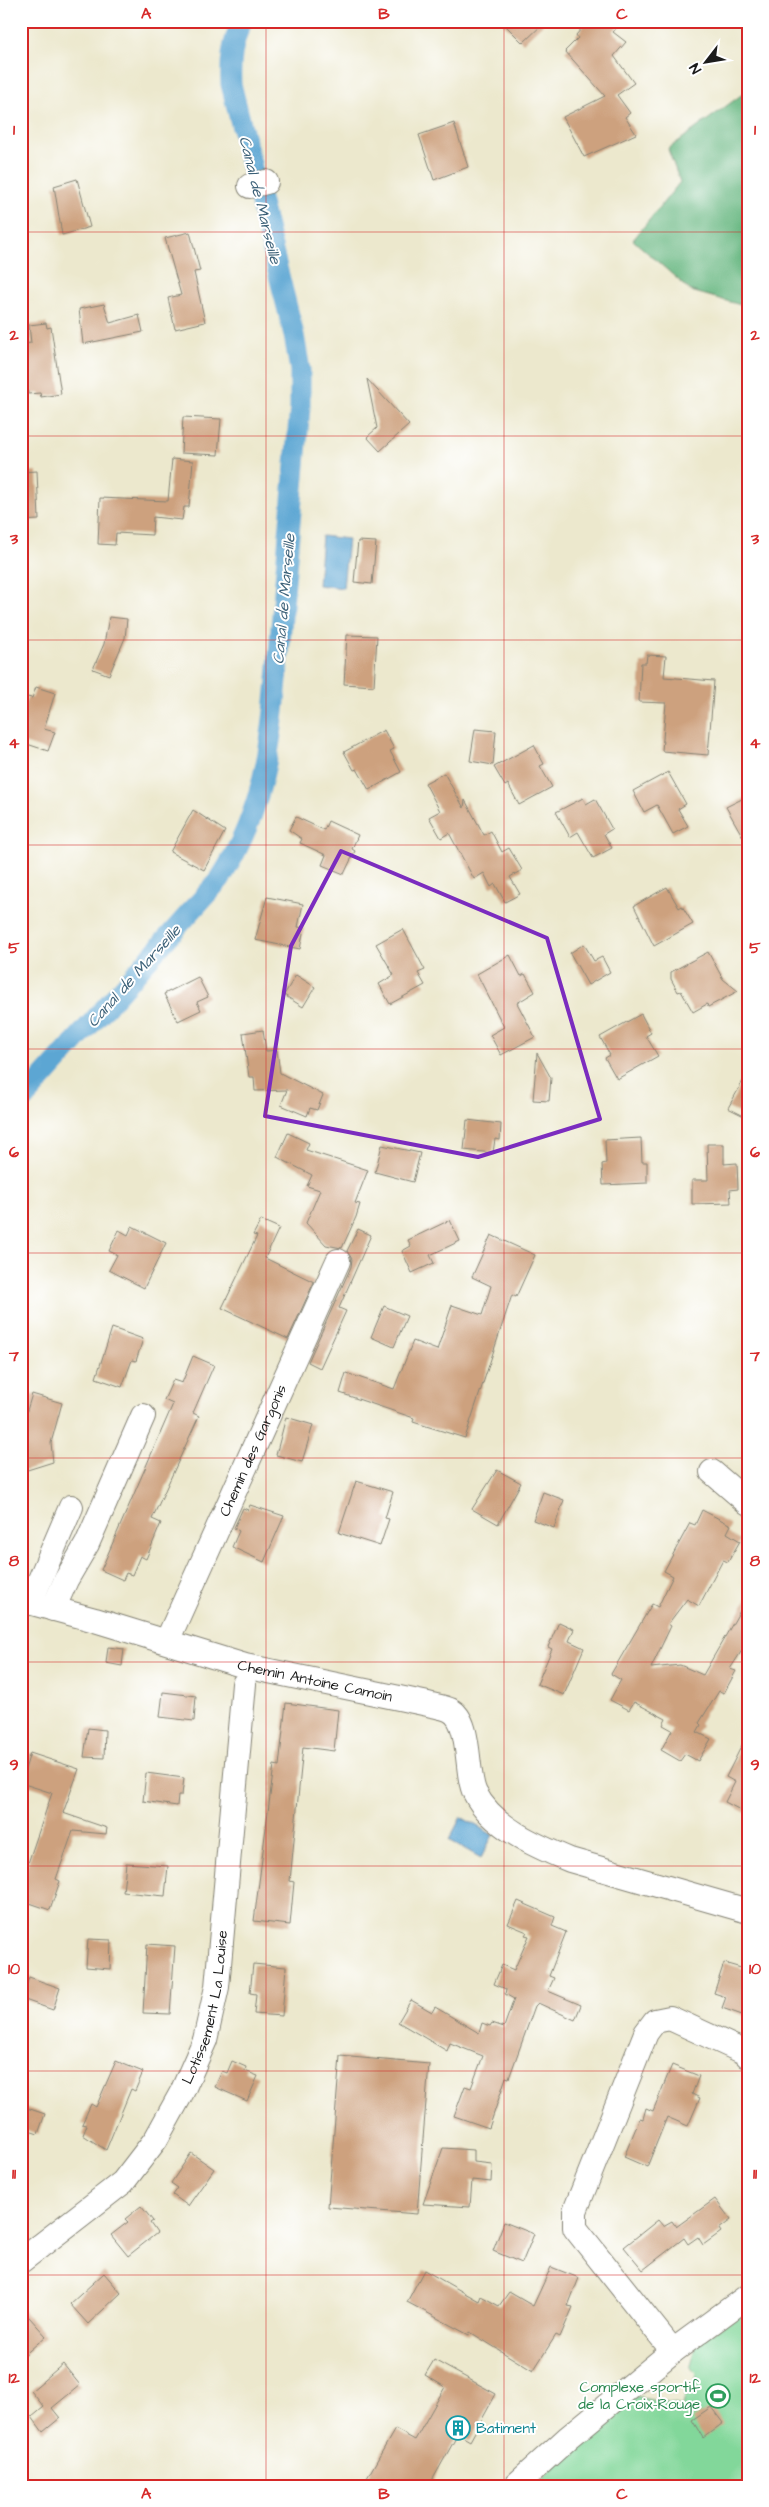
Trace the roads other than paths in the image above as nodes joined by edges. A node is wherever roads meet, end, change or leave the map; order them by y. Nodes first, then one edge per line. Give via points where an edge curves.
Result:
1 (338, 1261) dead end
2 (143, 1416) dead end
3 (712, 1472) dead end
4 (748, 1502) edge
5 (71, 1507) dead end
6 (25, 1602) edge
7 (54, 1609) junction
8 (167, 1641) junction
9 (244, 1684) dead end
10 (748, 1911) edge
11 (748, 2056) edge
12 (21, 2261) edge
13 (748, 2296) edge
14 (673, 2351) junction
15 (515, 2486) edge

1 - 8 street, Chemin des Gargonis
2 - 7 street via 87,1544
3 - 4 street
5 - 6 street
6 - 7 street, Chemin Antoine Camoin
7 - 8 street, Chemin Antoine Camoin
8 - 10 street, Chemin Antoine Camoin via 245,1666 452,1711 463,1727 474,1792 506,1827 570,1860
9 - 12 street, Lotissement La Louise via 217,1987 205,2040 156,2139 123,2182
11 - 14 street via 670,2018 655,2021 646,2033 575,2211 575,2228
13 - 14 street
14 - 15 street

